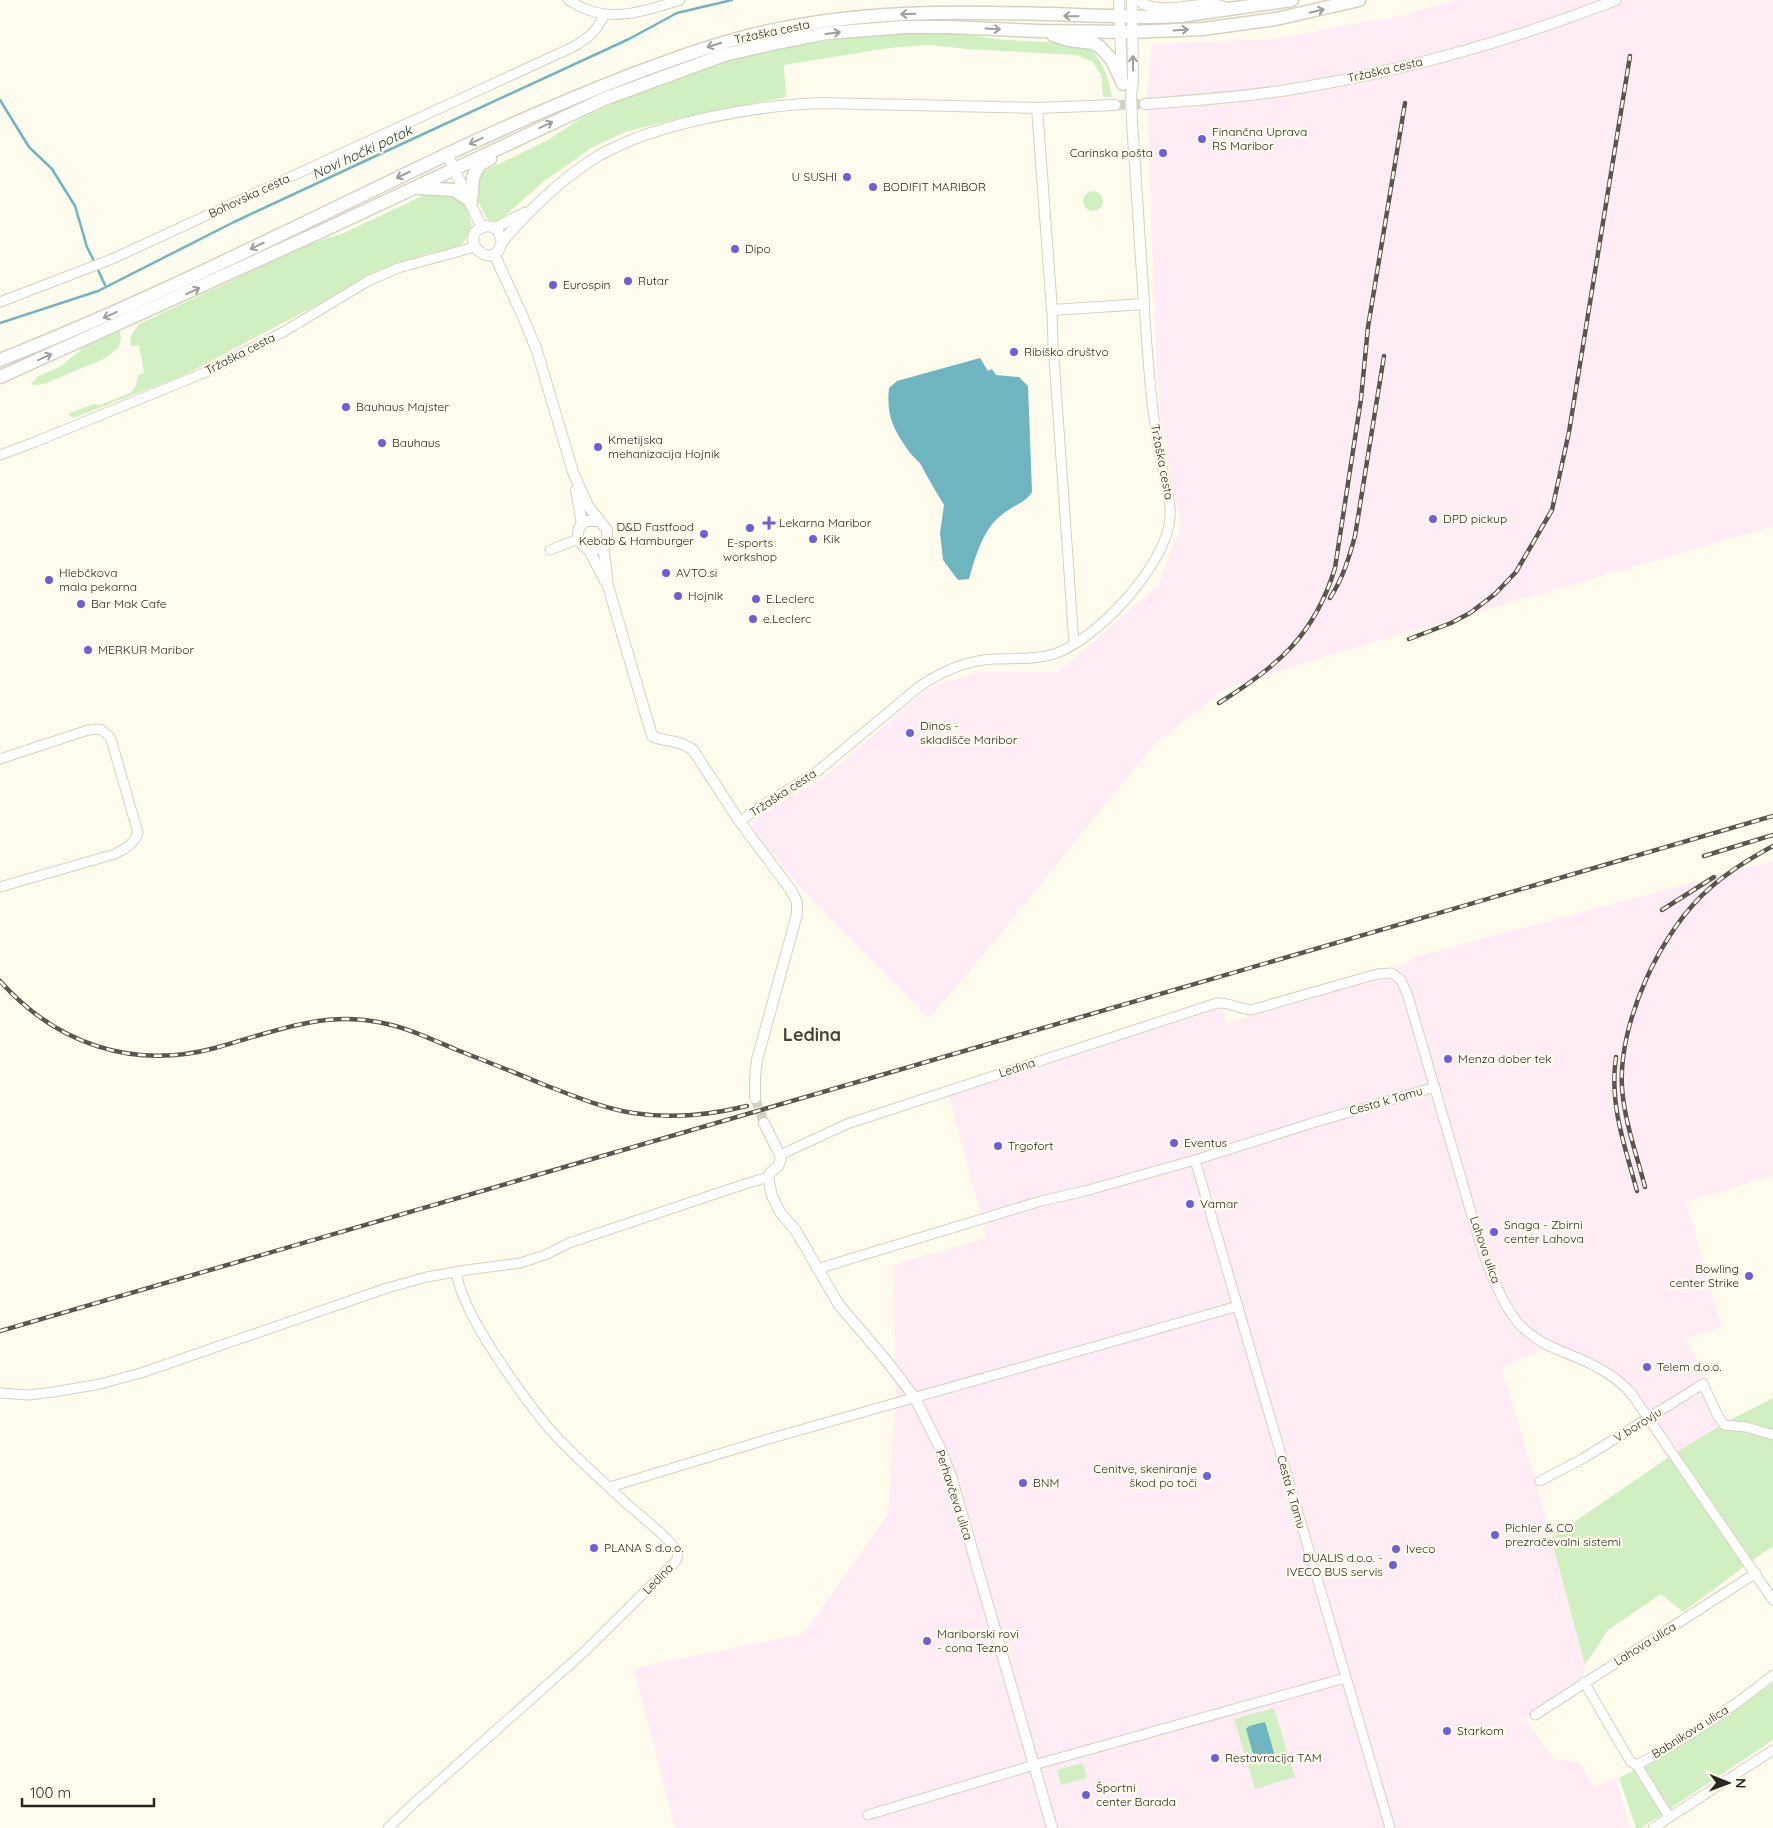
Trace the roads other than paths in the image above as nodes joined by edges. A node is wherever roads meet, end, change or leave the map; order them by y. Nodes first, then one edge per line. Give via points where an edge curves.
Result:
1 (568, 0) edge
2 (680, 0) edge
3 (1119, 0) edge
4 (1132, 0) edge
5 (1138, 0) edge
6 (1292, 0) edge
7 (1358, 0) edge
8 (1616, 0) edge
9 (1231, 9) junction
10 (604, 14) junction
11 (1126, 17) junction
12 (1038, 31) junction
13 (1126, 32) junction
14 (1127, 89) junction
15 (1145, 104) tunnel mouth
16 (1115, 105) tunnel mouth
17 (1037, 108) junction
18 (518, 138) junction
19 (447, 154) junction
20 (454, 169) junction
21 (415, 188) junction
22 (470, 201) junction
23 (533, 207) junction
24 (482, 228) junction
25 (495, 228) junction
26 (502, 242) junction
27 (475, 248) junction
28 (494, 254) junction
29 (0, 302) edge
30 (1144, 304) junction
31 (1052, 310) junction
32 (0, 360) edge
33 (0, 377) edge
34 (0, 455) edge
35 (573, 472) junction
36 (598, 520) junction
37 (582, 524) junction
38 (578, 539) junction
39 (604, 545) junction
40 (550, 550) dead end
41 (589, 550) junction
42 (608, 586) junction
43 (1074, 644) junction
44 (0, 759) edge
45 (740, 822) junction
46 (0, 887) edge
47 (1257, 1009) joint
48 (1435, 1087) junction
49 (755, 1098) tunnel mouth
50 (764, 1123) tunnel mouth
51 (780, 1155) junction
52 (1195, 1160) junction
53 (768, 1177) junction
54 (817, 1269) junction
55 (456, 1272) junction
56 (1238, 1306) junction
57 (0, 1393) edge
58 (915, 1398) junction
59 (1650, 1418) junction
60 (1773, 1436) edge
61 (1540, 1481) dead end
62 (610, 1488) junction
63 (1756, 1573) junction
64 (1773, 1600) edge
65 (1773, 1675) edge
66 (1345, 1678) junction
67 (1584, 1682) junction
68 (1535, 1715) dead end
69 (1773, 1750) edge
70 (1034, 1765) junction
71 (1637, 1765) junction
72 (868, 1815) dead end
73 (1669, 1817) junction
74 (388, 1828) edge
75 (1052, 1828) edge
76 (1390, 1828) edge
77 (1653, 1828) edge

1 - 10 street
2 - 10 street via 647,10
3 - 11 street
4 - 11 street
5 - 9 street via 1153,8 1214,4
6 - 9 main road, Tržaška cesta
13 -> 7 main road, Tržaška cesta via 1228,26 1307,13
8 - 15 street, Tržaška cesta via 1477,48 1334,82
9 - 11 main road, Tržaška cesta via 1180,16
10 - 29 street, Bohovska cesta via 592,35 573,47 102,263
11 - 13 street
11 -> 19 main road, Tržaška cesta via 902,14 830,20 776,30 718,43 656,66 564,101
12 - 13 main road, Tržaška cesta
12 - 14 main road via 1100,47 1112,60
18 -> 12 main road, Tržaška cesta via 604,99 724,55 782,42 904,27
13 - 14 street, Tržaška cesta via 1133,84
14 - 30 street, Tržaška cesta, bridge
16 - 17 street
17 - 23 street via 822,102 724,116 673,127 622,145 572,174
17 - 31 street
18 - 20 main road, Tržaška cesta
18 - 22 main road via 507,151 479,165 473,177
19 - 20 street
19 -> 32 main road, Tržaška cesta via 166,289
20 - 21 main road, Tržaška cesta
20 - 22 street
21 - 22 main road via 454,190
33 -> 21 main road, Tržaška cesta
22 - 24 street
23 - 25 street
23 - 26 street
24 - 25 street
24 - 27 street via 475,234
25 - 26 street
26 - 28 street
27 - 28 street via 481,254
27 - 34 street, Tržaška cesta via 398,268 368,281 285,331 206,372
28 - 35 street via 537,351
30 - 31 street
30 - 43 street, Tržaška cesta via 1155,425 1170,504 1169,532 1142,580 1126,600
31 - 43 street
35 - 36 street
35 - 37 street
36 - 37 street
36 - 39 street via 607,530
37 - 38 street via 578,528
38 - 40 street
38 - 41 street
39 - 41 street
39 - 42 street
41 - 42 street
42 - 45 street, Tržaška cesta via 652,736 684,743 693,750
43 - 45 street, Tržaška cesta via 1054,654 965,663 945,671 920,686 814,774
44 - 46 street via 100,729 110,737 138,833 128,847 115,854
45 - 49 street via 791,890 798,908 757,1060
47 - 48 street, Lahova ulica via 1377,974 1392,973 1401,980 1407,993
47 - 51 street, Ledina via 1243,1010 1216,1003 847,1124
48 - 52 street, Cesta k Tamu
48 - 59 street, Lahova ulica via 1493,1278 1511,1313 1538,1340 1595,1366 1624,1385
50 - 51 street
51 - 53 street via 780,1162
52 - 54 street, Cesta k Tamu via 1041,1201
52 - 56 street, Cesta k Tamu
53 - 54 street, Perhavčeva ulica via 780,1212 796,1231
53 - 55 street via 569,1243 520,1263
54 - 58 street, Perhavčeva ulica via 839,1305
55 - 57 street via 387,1288 144,1372 100,1384 30,1395
55 - 62 street, Ledina via 458,1285 482,1334 528,1402 556,1435
56 - 58 street
56 - 66 street, Cesta k Tamu
58 - 62 street
58 - 70 street, Perhavčeva ulica via 951,1476
59 - 60 street, V borovju via 1703,1384 1724,1425 1746,1427
59 - 61 street, V borovju
59 - 63 street, Lahova ulica
62 - 74 street, Ledina via 671,1543 677,1552 677,1560 583,1653
63 - 64 street, Lahova ulica
63 - 67 street, Lahova ulica
65 - 71 street, Babnikova ulica via 1710,1721
66 - 70 street
66 - 76 street, Cesta k Tamu
67 - 68 street, Lahova ulica
67 - 71 street, Babnikova ulica via 1631,1762
69 - 73 street
70 - 72 street
70 - 75 street, Perhavčeva ulica
71 - 73 street
73 - 77 street

